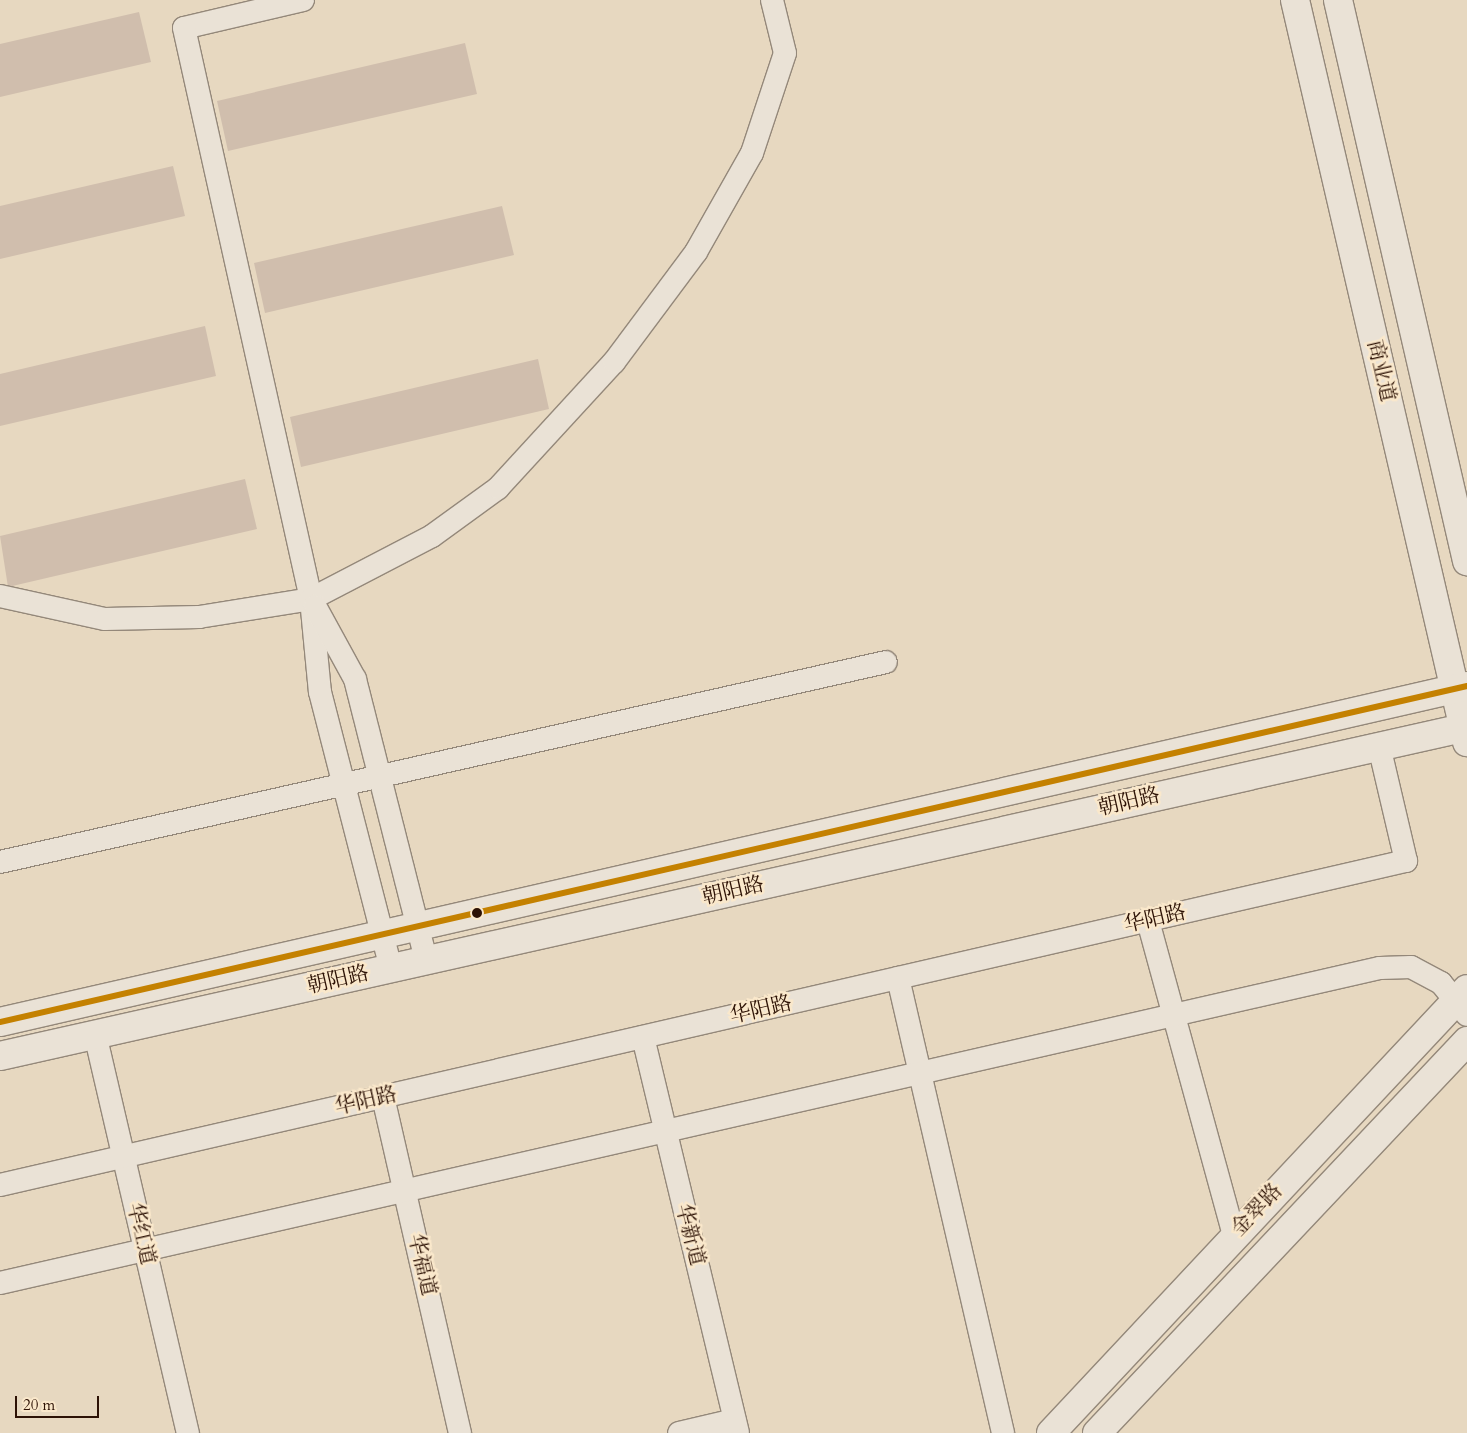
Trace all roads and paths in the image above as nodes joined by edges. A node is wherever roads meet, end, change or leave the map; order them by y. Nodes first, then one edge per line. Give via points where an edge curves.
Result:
1 (303, 0) edge
2 (772, 0) edge
3 (1295, 0) edge
4 (1338, 0) edge
5 (1467, 561) edge
6 (0, 596) edge
7 (311, 599) junction
8 (886, 662) dead end
9 (1461, 687) edge
10 (1466, 732) edge
11 (1379, 746) junction
12 (380, 776) junction
13 (344, 784) junction
14 (0, 862) edge
15 (1148, 921) junction
16 (418, 928) junction
17 (384, 936) junction
18 (426, 960) junction
19 (391, 968) junction
20 (898, 978) junction
21 (1463, 1001) edge
22 (1174, 1018) junction
23 (0, 1022) edge
24 (95, 1034) junction
25 (643, 1037) junction
26 (1467, 1041) edge
27 (0, 1056) edge
28 (921, 1074) junction
29 (383, 1097) junction
30 (665, 1131) junction
31 (123, 1156) junction
32 (0, 1185) edge
33 (404, 1190) junction
34 (1234, 1235) junction
35 (145, 1250) junction
36 (0, 1283) edge
37 (737, 1427) edge
38 (188, 1433) edge
39 (460, 1433) edge
40 (679, 1433) edge
41 (1003, 1433) edge
42 (1050, 1433) edge
43 (1097, 1433) edge

1 - 7 street via 184,28
2 - 7 street via 785,53 752,153 696,252 614,362 498,488 432,536
3 - 9 main road, 商业道
4 - 5 main road, 商业道
6 - 7 street via 105,619 199,617
7 - 12 street via 355,679
7 - 13 street via 320,692
8 - 12 street
9 - 10 main road, 商业道
9 - 16 main road, 朝阳路
10 - 11 main road, 朝阳路
11 - 15 street, 华阳路 via 1406,861
11 - 18 main road, 朝阳路
12 - 13 street
12 - 16 street
13 - 14 street
13 - 17 street
15 - 20 street, 华阳路
15 - 22 street
16 - 17 main road, 朝阳路
16 - 18 street
17 - 19 street
17 - 23 main road, 朝阳路
18 - 19 main road, 朝阳路
19 - 24 main road, 朝阳路
20 - 25 street, 华阳路
20 - 28 street
21 - 22 street via 1411,967 1380,968
21 - 34 main road, 金翠路
22 - 28 street
22 - 34 street
24 - 27 main road, 朝阳路
24 - 31 street, 华红道
25 - 29 street, 华阳路
25 - 30 street, 华新道
26 - 43 main road, 金翠路
28 - 30 street
28 - 41 street
29 - 31 street, 华阳路
29 - 33 street, 华福道
30 - 33 street
30 - 37 street, 华新道
31 - 32 street, 华阳路
31 - 35 street, 华红道
33 - 35 street
33 - 39 street, 华福道
34 - 42 main road, 金翠路
35 - 36 street
35 - 38 street, 华红道
37 - 40 street

